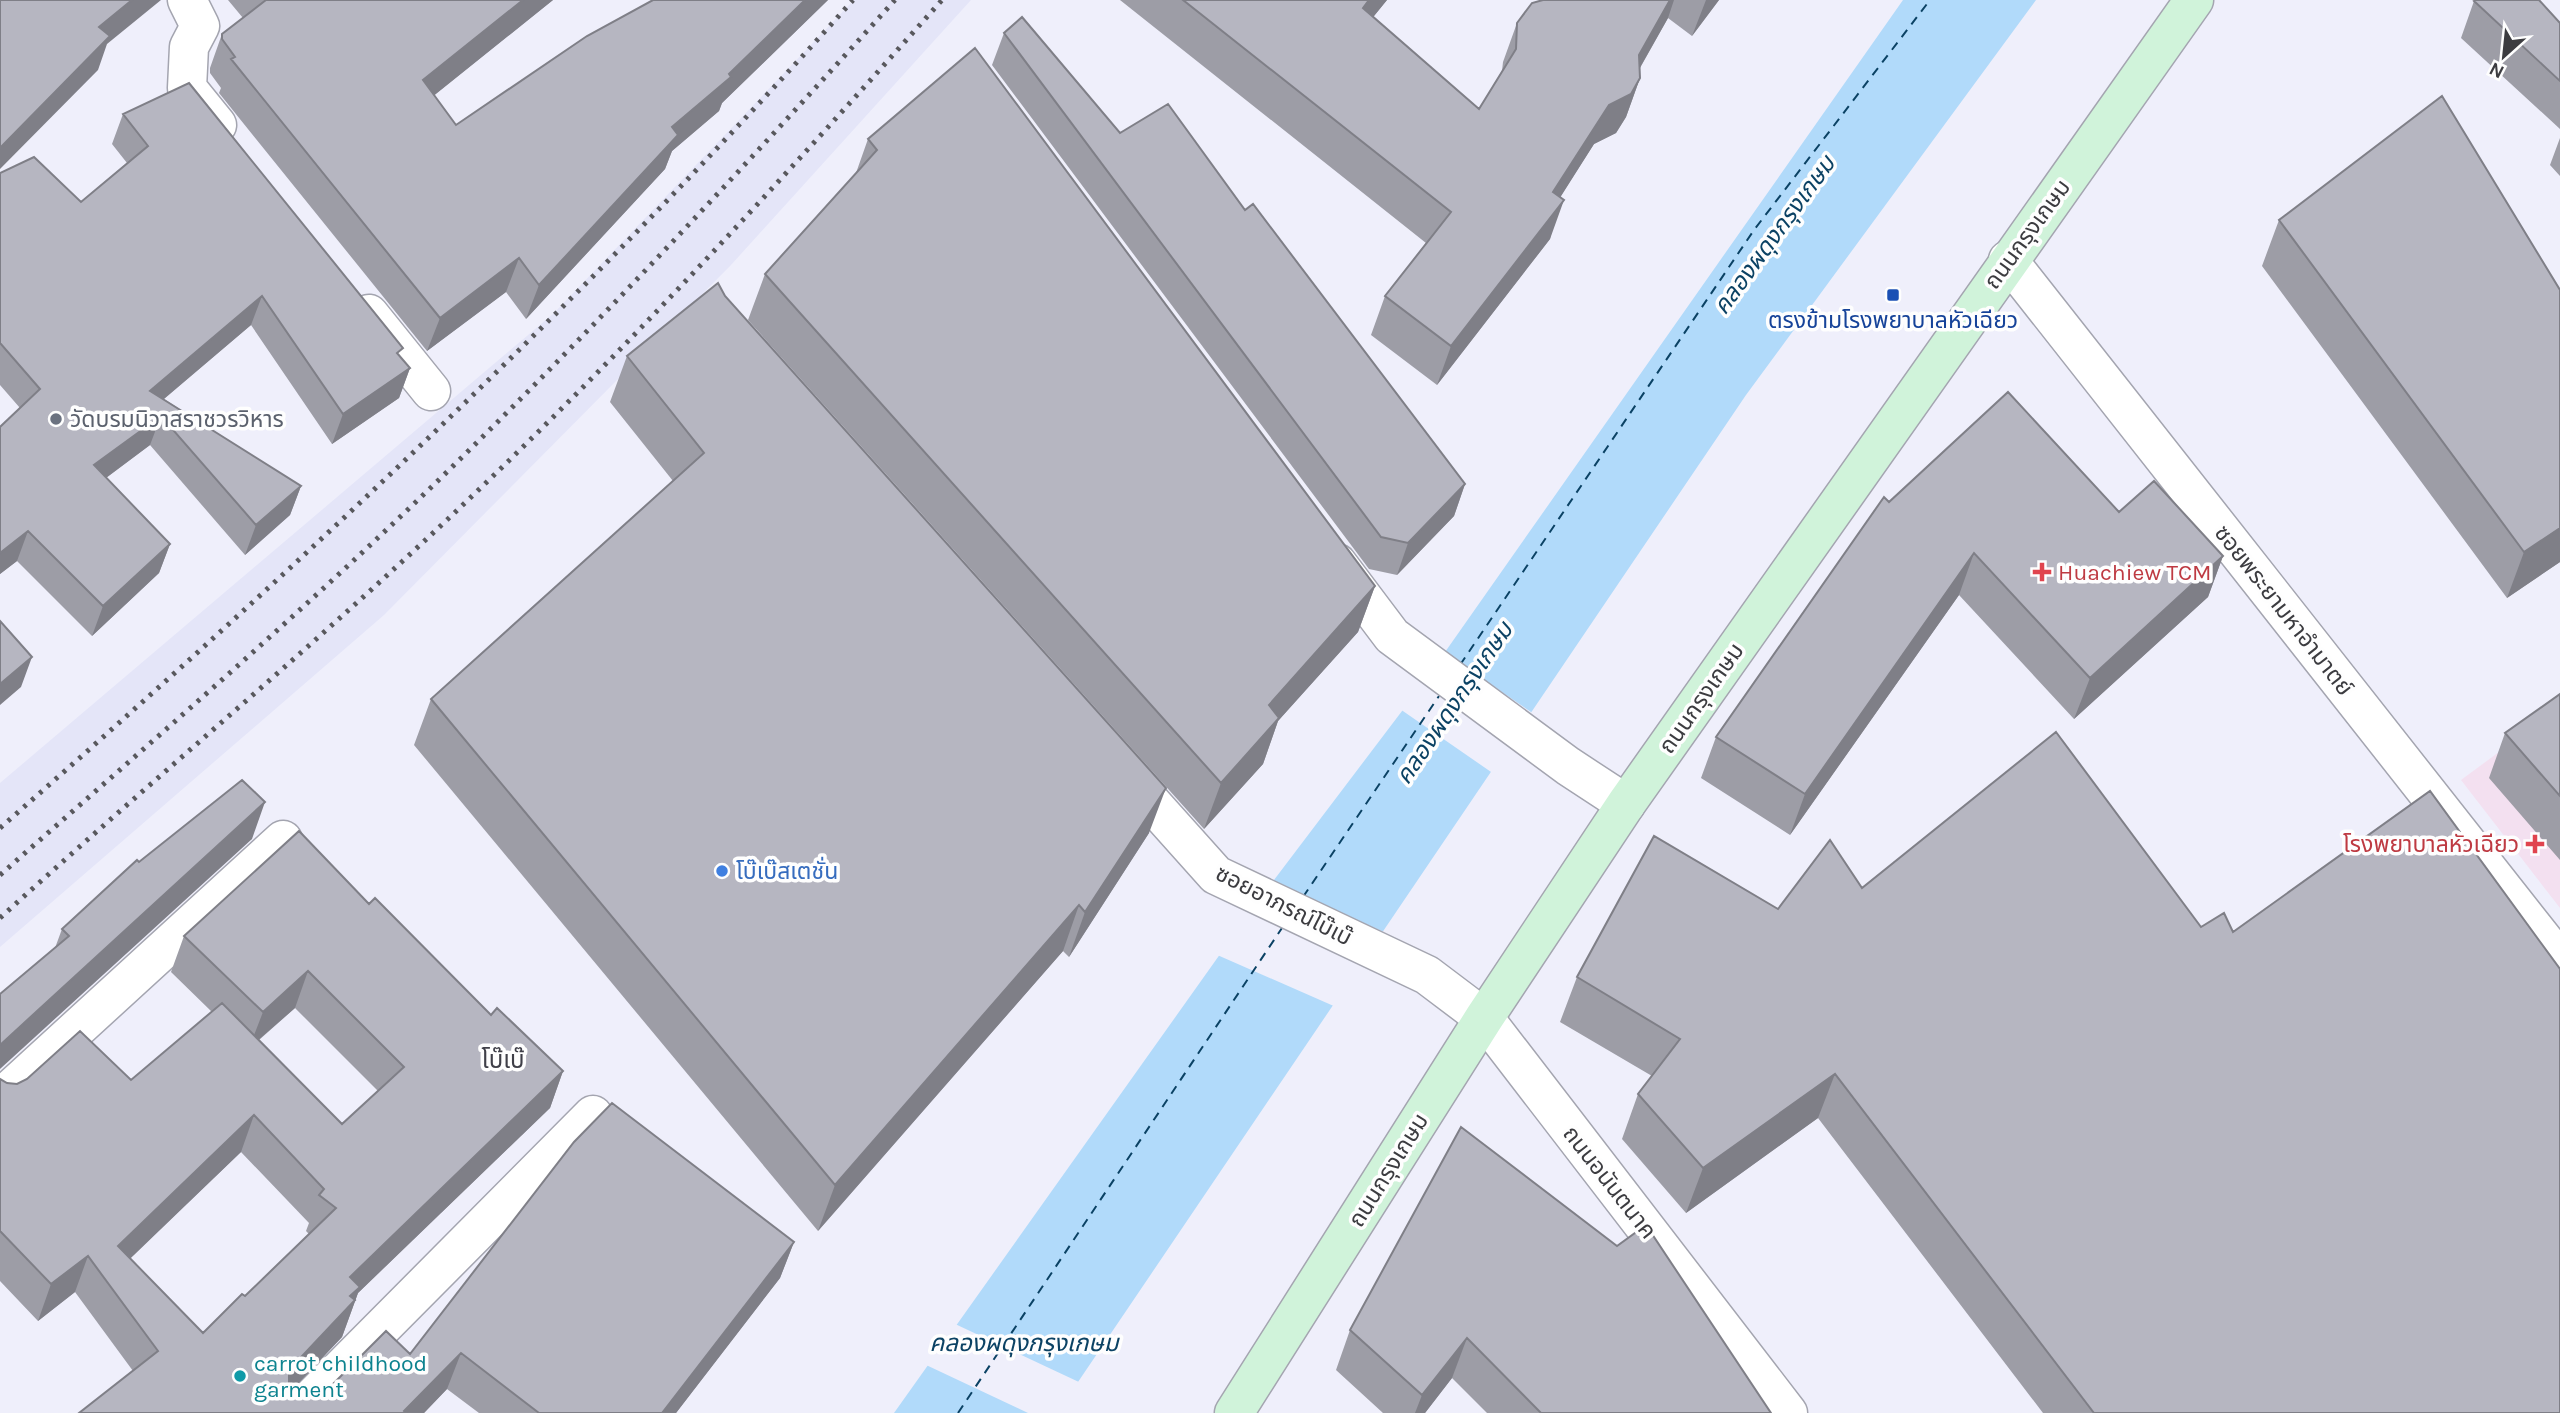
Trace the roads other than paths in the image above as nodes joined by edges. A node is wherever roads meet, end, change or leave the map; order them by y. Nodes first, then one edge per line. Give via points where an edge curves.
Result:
1 (187, 0) edge
2 (2194, 0) edge
3 (239, 153) edge
4 (2008, 260) junction
5 (344, 283) edge
6 (431, 391) dead end
7 (1317, 536) edge
8 (1095, 740) edge
9 (1626, 804) junction
10 (283, 840) dead end
11 (2560, 961) edge
12 (1484, 1018) junction
13 (0, 1099) edge
14 (593, 1115) dead end
15 (297, 1413) edge
16 (1234, 1413) edge
17 (1788, 1413) edge

1 - 3 street via 200,26 189,47 187,88
2 - 4 main road, ถนนกรุงเกษม
4 - 9 main road, ถนนกรุงเกษม
4 - 11 street, ซอยพระยามหาอำมาตย์
5 - 6 street
7 - 9 street via 1392,636
8 - 12 street, ซอยอาภรณ์โบ๊เบ๊ via 1216,875 1427,975
9 - 12 main road, ถนนกรุงเกษม
10 - 13 street
12 - 16 main road, ถนนกรุงเกษม
12 - 17 street, ถนนอนันตนาค
14 - 15 street

